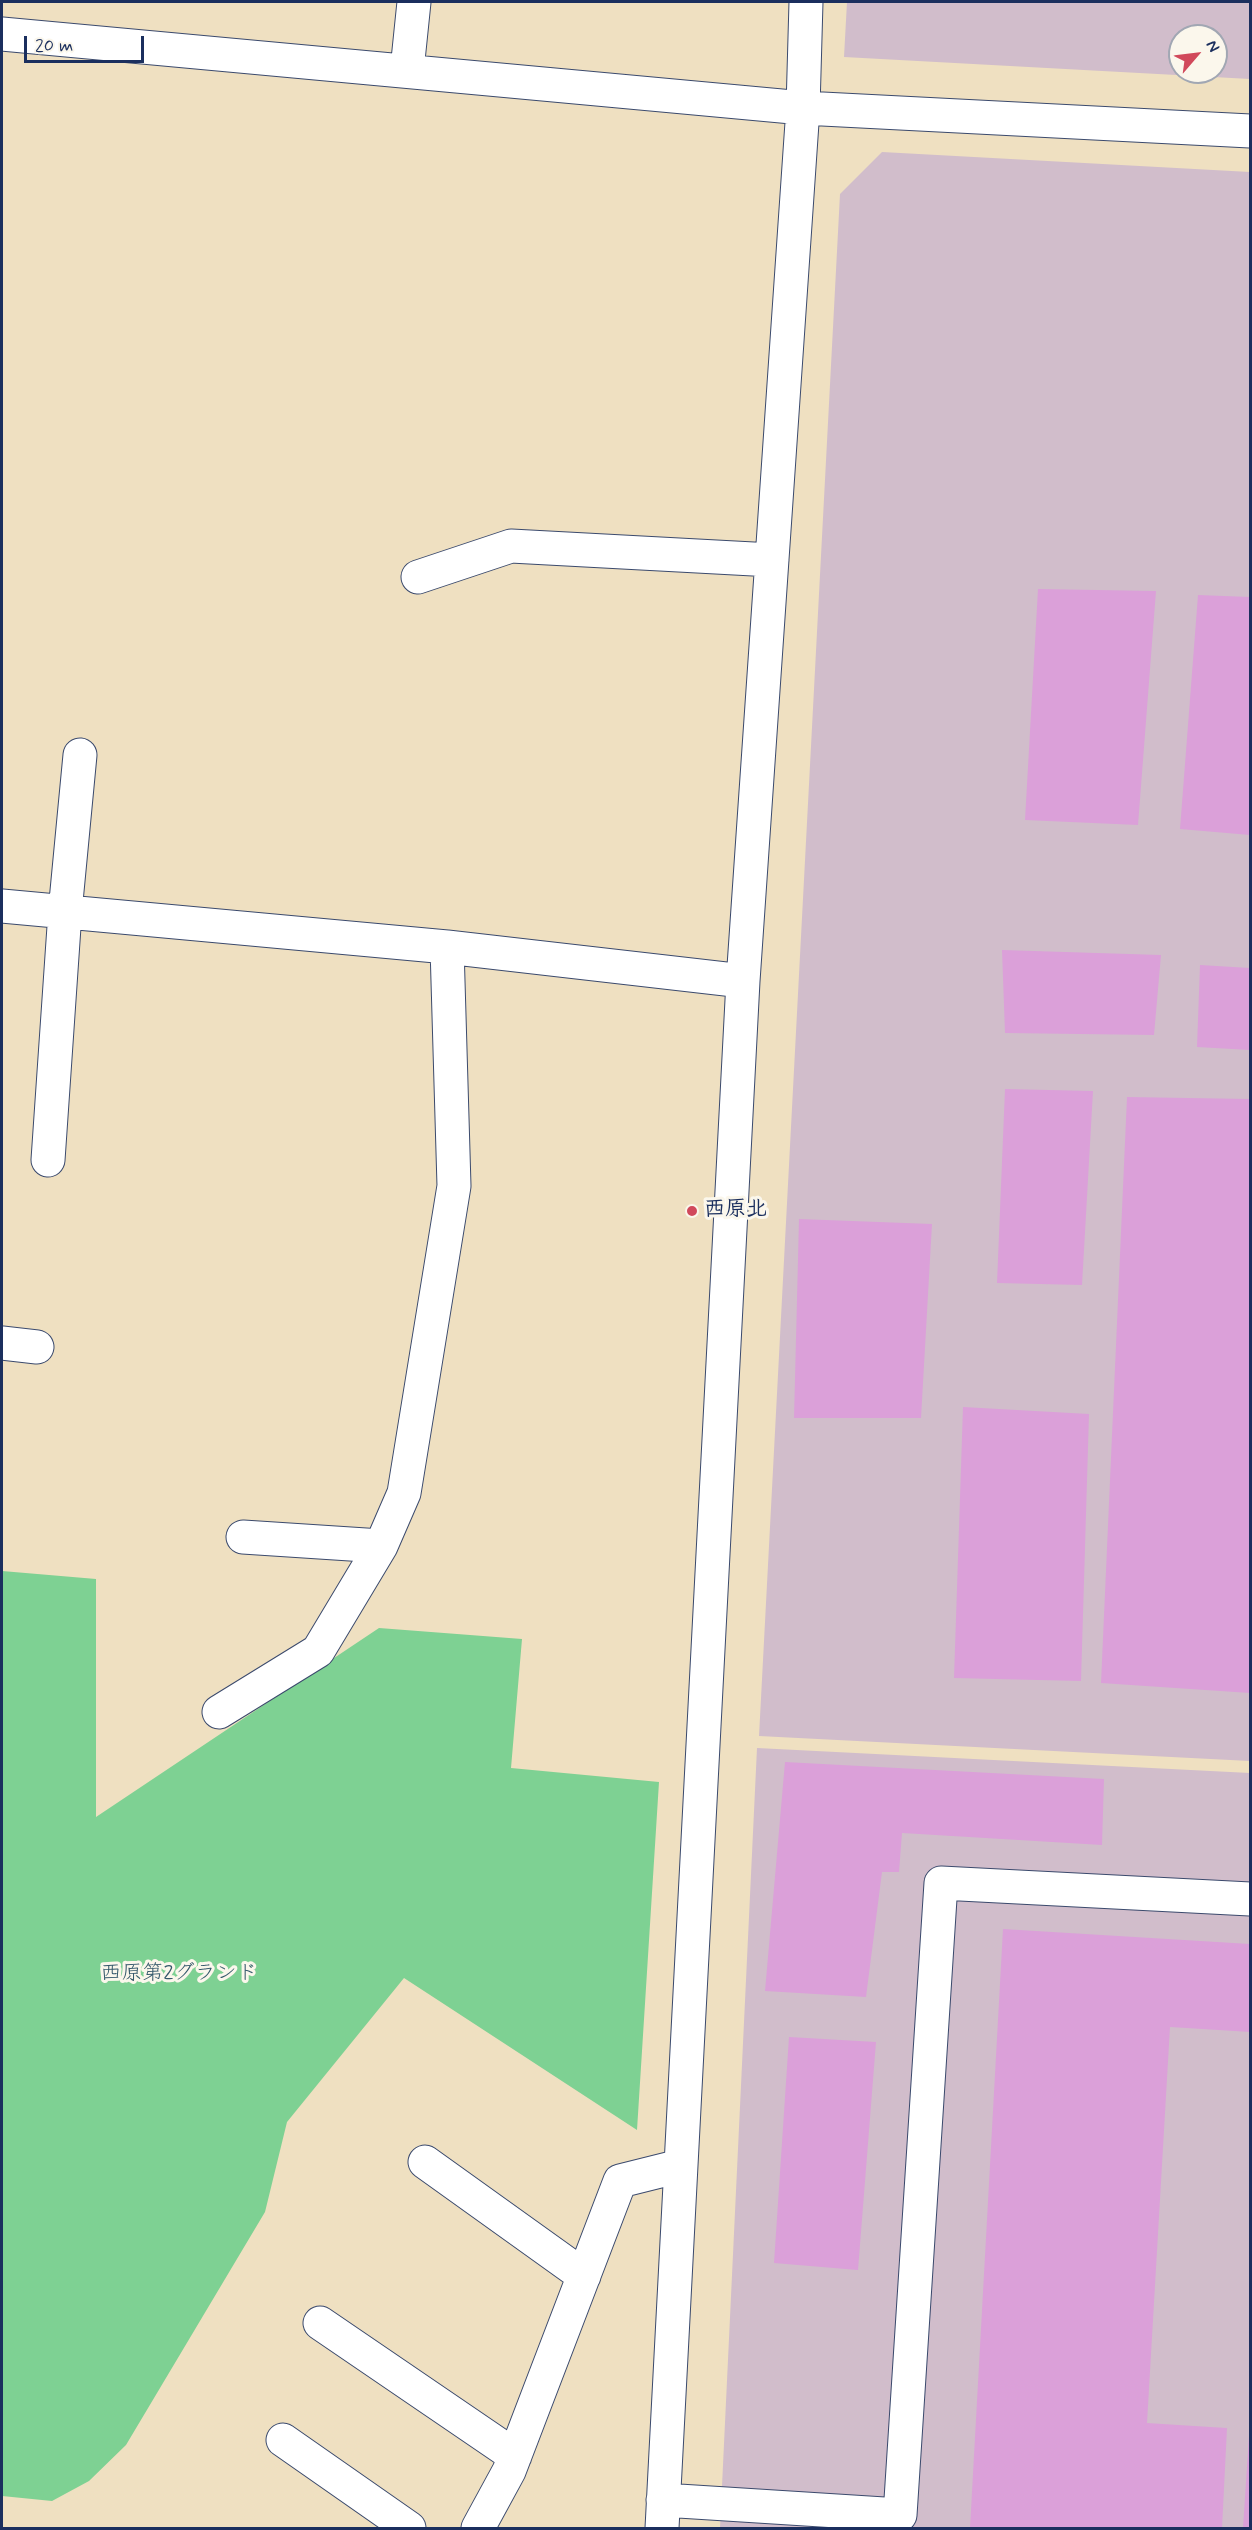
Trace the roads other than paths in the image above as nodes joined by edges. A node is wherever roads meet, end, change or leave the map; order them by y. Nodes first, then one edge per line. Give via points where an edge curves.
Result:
1 (414, 2) edge
2 (806, 2) edge
3 (2, 34) edge
4 (407, 70) junction
5 (803, 108) junction
6 (1251, 131) edge
7 (772, 560) junction
8 (418, 578) dead end
9 (80, 755) dead end
10 (2, 906) edge
11 (65, 912) junction
12 (447, 946) junction
13 (743, 981) junction
14 (48, 1161) dead end
15 (2, 1343) edge
16 (37, 1347) dead end
17 (243, 1537) dead end
18 (381, 1546) junction
19 (219, 1712) dead end
20 (1251, 1899) edge
21 (425, 2162) dead end
22 (680, 2166) junction
23 (584, 2276) junction
24 (320, 2323) dead end
25 (283, 2440) dead end
26 (515, 2456) junction
27 (662, 2514) edge
28 (900, 2522) edge
29 (409, 2529) edge
30 (478, 2529) edge

1 - 4 street
2 - 5 street
3 - 4 street
4 - 5 street
5 - 6 street
5 - 7 street
7 - 8 street via 511,546
7 - 13 street
9 - 11 street
10 - 11 street
11 - 12 street
11 - 14 street
12 - 13 street
12 - 18 street via 454,1186 404,1493
13 - 22 street
15 - 16 street
17 - 18 street
18 - 19 street via 318,1651
20 - 28 street via 941,1883
21 - 23 street
22 - 23 street via 620,2181
22 - 27 street
23 - 26 street
24 - 26 street
25 - 29 street
26 - 30 street
27 - 28 street

